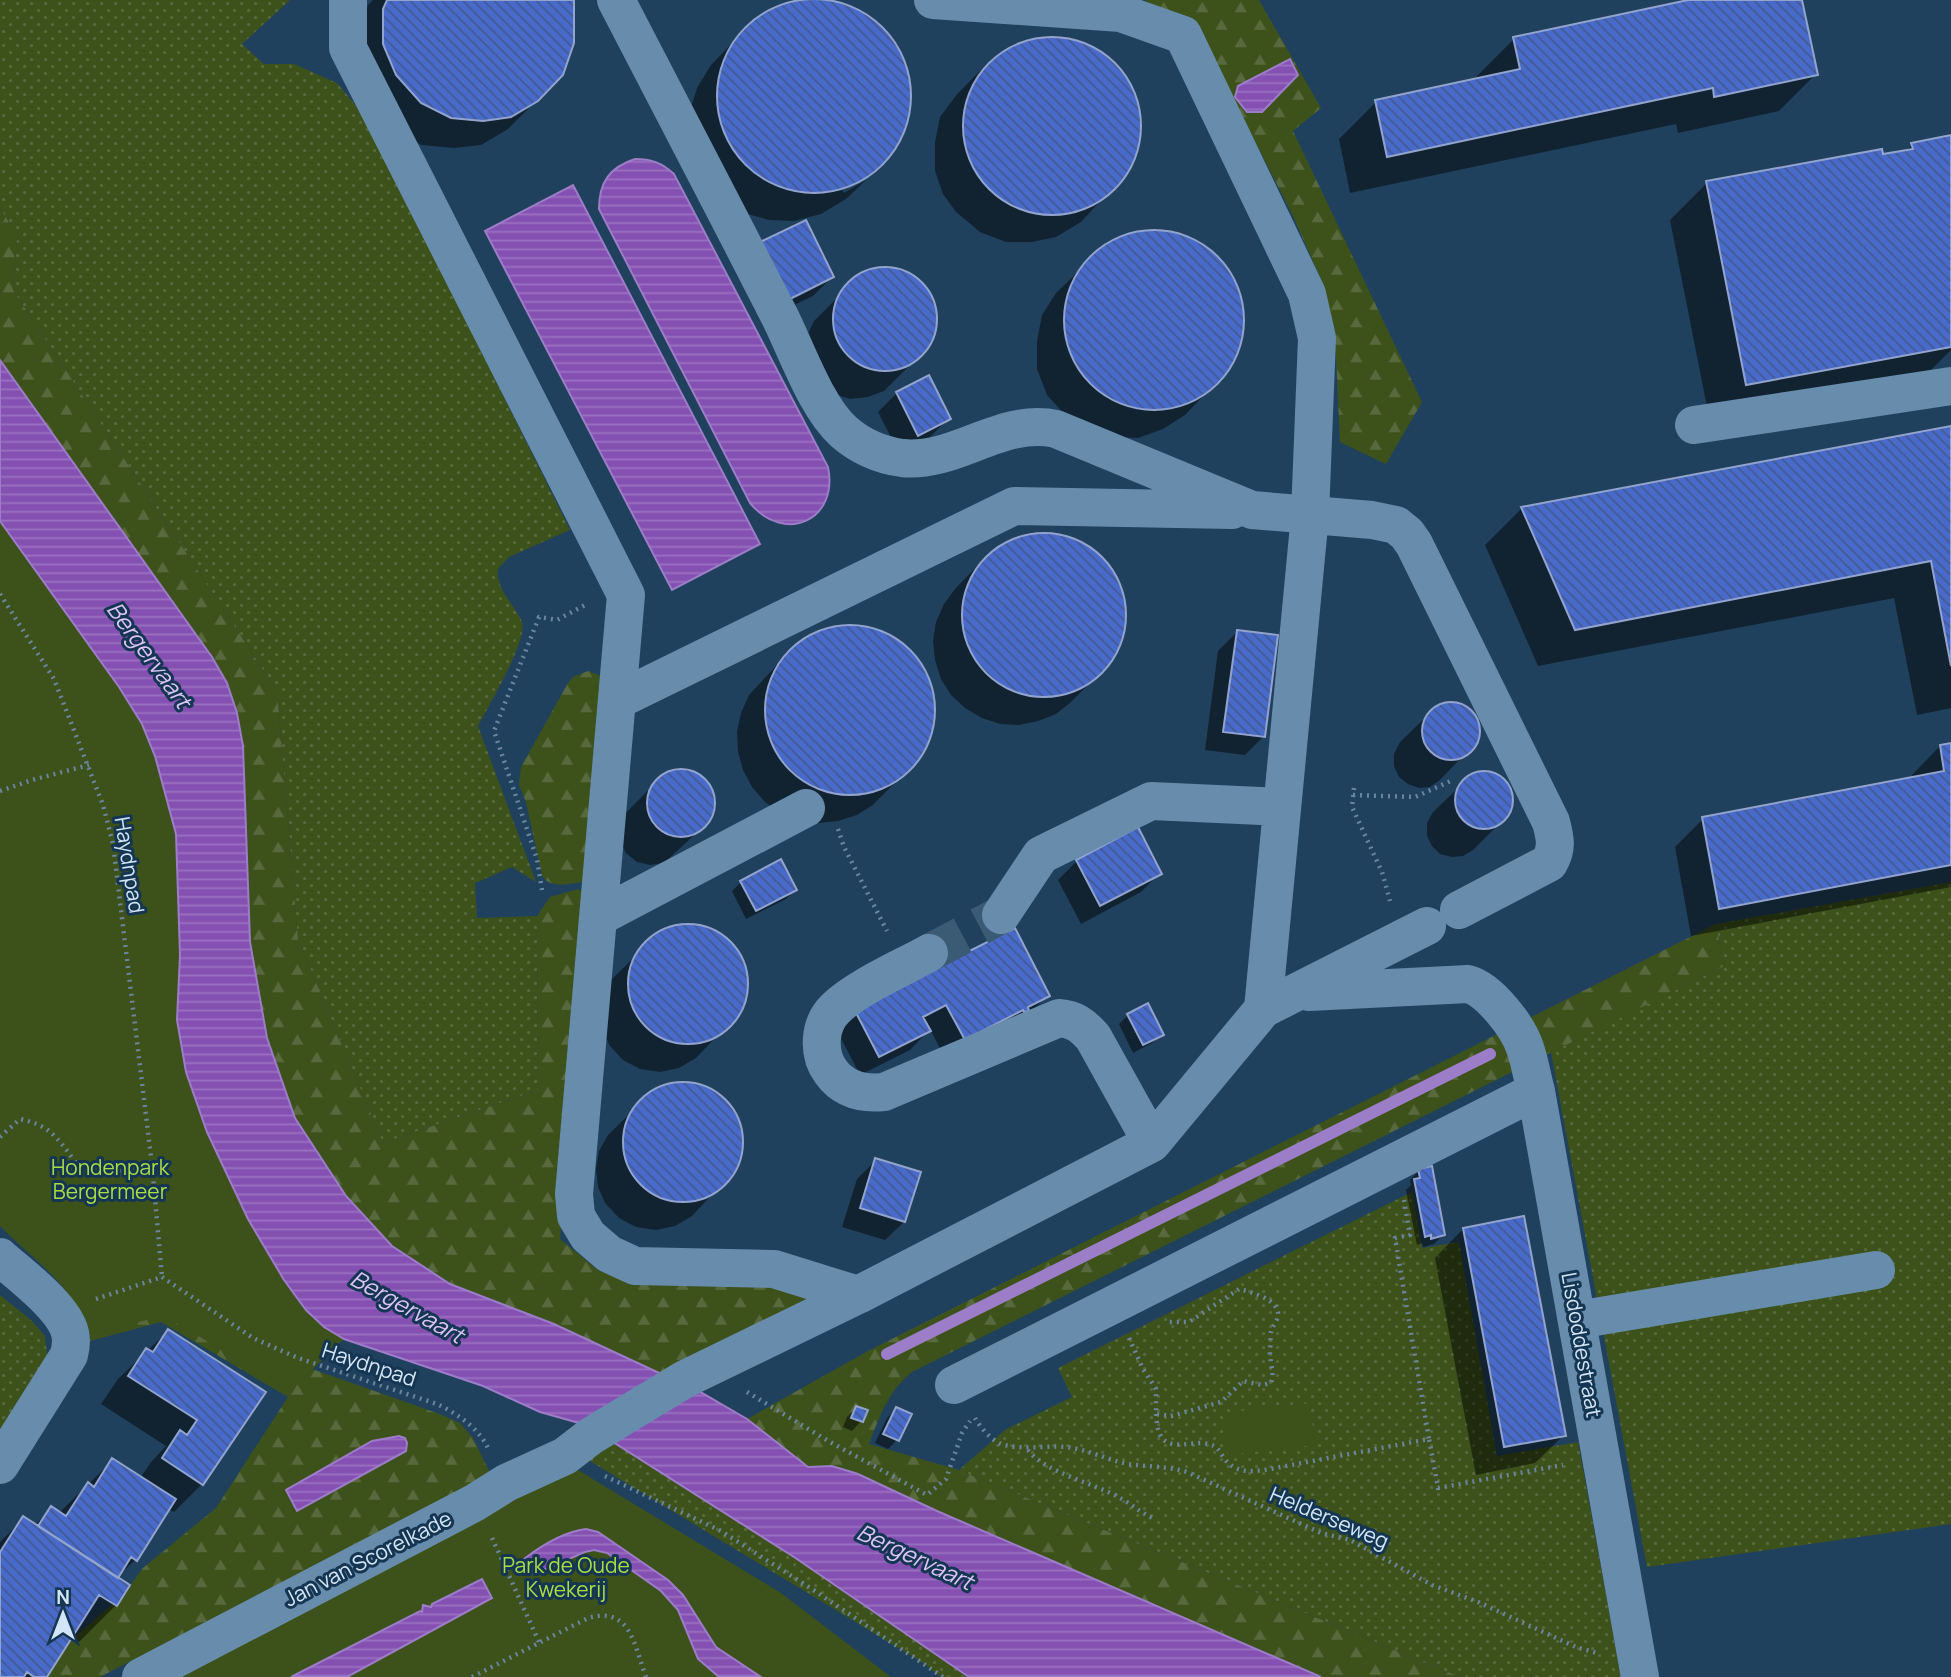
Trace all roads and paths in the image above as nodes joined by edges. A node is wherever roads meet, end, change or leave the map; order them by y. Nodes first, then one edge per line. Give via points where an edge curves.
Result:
1 (348, 0) edge
2 (617, 0) edge
3 (933, 0) edge
4 (1951, 386) edge
5 (1695, 425) dead end
6 (1252, 510) junction
7 (1310, 514) junction
8 (0, 594) edge
9 (626, 597) junction
10 (618, 700) junction
11 (89, 765) junction
12 (1453, 780) dead end
13 (1353, 788) dead end
14 (0, 791) edge
15 (1353, 795) junction
16 (1282, 807) junction
17 (806, 808) dead end
18 (844, 847) dead end
19 (541, 890) dead end
20 (1001, 915) tunnel mouth
21 (599, 917) junction
22 (1430, 924) junction
23 (917, 959) joint
24 (1279, 1001) junction
25 (1536, 1091) junction
26 (0, 1138) edge
27 (1152, 1143) junction
28 (1398, 1160) junction
29 (152, 1165) junction
30 (0, 1256) edge
31 (1877, 1270) dead end
32 (162, 1277) junction
33 (858, 1295) junction
34 (1139, 1308) junction
35 (59, 1312) junction
36 (1577, 1320) junction
37 (696, 1374) junction
38 (964, 1400) joint
39 (1156, 1414) junction
40 (1429, 1439) junction
41 (999, 1443) dead end
42 (578, 1446) junction
43 (1028, 1449) junction
44 (1601, 1458) junction
45 (0, 1465) edge
46 (506, 1483) junction
47 (474, 1503) junction
48 (1155, 1519) dead end
49 (539, 1642) junction
50 (1637, 1663) edge
51 (141, 1677) edge
52 (472, 1677) edge
53 (646, 1677) edge
54 (943, 1677) edge

1 - 9 street via 348,48
2 - 6 street via 825,409 844,432 869,449 902,458 938,454 1038,425
3 - 7 street via 1121,13 1183,35 1307,293 1317,338
4 - 5 street
6 - 7 street
6 - 10 street via 1014,506
7 - 16 street
7 - 22 street via 1372,520 1396,525 1407,534 1551,822 1556,841 1549,863
8 - 11 path, Haydnpad via 54,679
9 - 10 street
9 - 19 path via 603,596 557,620 539,618 495,728 537,859
10 - 21 street
11 - 14 path
11 - 29 path, Haydnpad via 113,844
12 - 15 path via 1415,797
13 - 15 path
15 - 22 path via 1352,807 1382,872 1392,908
16 - 20 street via 1150,801 1041,855
16 - 24 street
17 - 21 street
18 - 23 path
21 - 33 street via 574,1194 576,1216 587,1236 609,1254 635,1266 774,1269
22 - 24 street
23 - 27 street via 834,1009 821,1041 823,1058 841,1083 854,1090 884,1092 1059,1018 1071,1019 1093,1037
24 - 25 street, Lisdoddestraat via 1477,986 1519,1033
24 - 27 street
25 - 28 street
25 - 36 street, Lisdoddestraat
26 - 29 path via 20,1119 41,1124 80,1167 122,1171
27 - 33 street, Jan van Scorelkade
28 - 34 street
28 - 40 path via 1410,1235 1395,1238
29 - 32 path, Haydnpad
30 - 35 street
31 - 36 street
32 - 35 path
32 - 46 path, Haydnpad via 253,1338 457,1413 487,1445
33 - 37 street, Jan van Scorelkade
34 - 38 street
34 - 39 path via 1129,1339 1156,1389
34 - 39 path via 1189,1322 1238,1289 1255,1293 1278,1312 1271,1332 1271,1383 1243,1381 1221,1402 1171,1416
35 - 45 street via 70,1332 69,1355
36 - 44 street, Lisdoddestraat
37 - 38 path via 926,1496 946,1479 962,1433
37 - 42 street, Jan van Scorelkade
39 - 40 path via 1164,1440 1179,1445 1210,1444 1241,1471
40 - 44 path via 1438,1488
41 - 43 path, Helderseweg
42 - 46 street, Jan van Scorelkade
42 - 54 path via 721,1531
43 - 48 path via 1036,1460 1111,1493
43 - 50 path, Helderseweg via 1078,1448 1127,1464 1187,1472 1321,1533 1350,1540 1432,1586 1576,1647
44 - 50 street, Lisdoddestraat
46 - 47 street, Jan van Scorelkade
47 - 49 path
47 - 51 street, Jan van Scorelkade
49 - 52 path
49 - 53 path via 587,1618 602,1614 620,1619 627,1626

